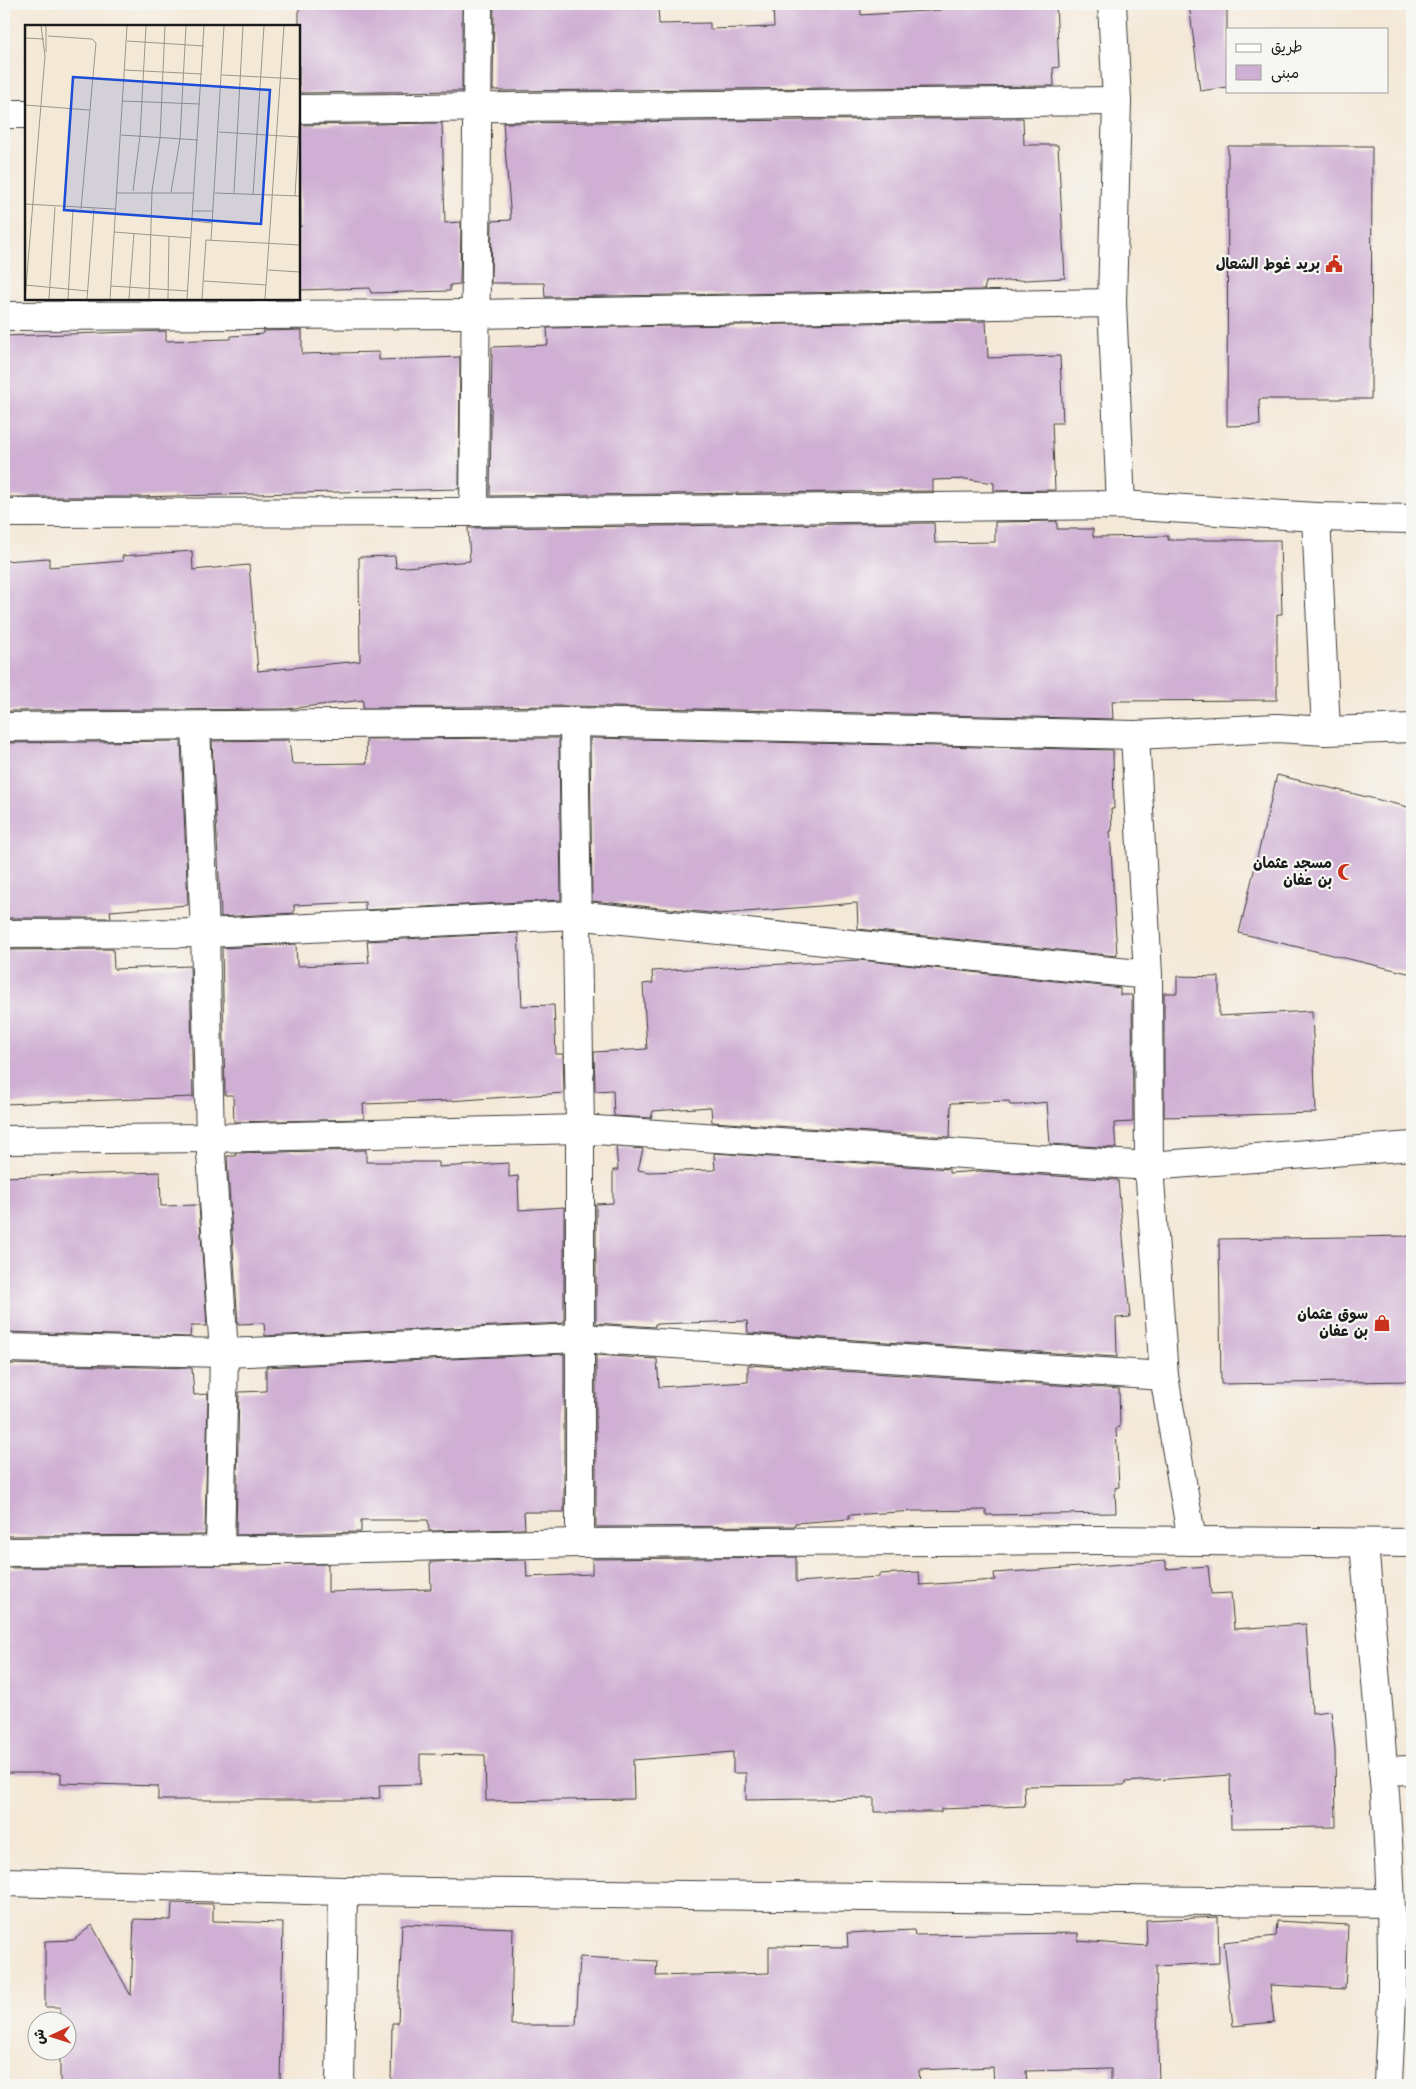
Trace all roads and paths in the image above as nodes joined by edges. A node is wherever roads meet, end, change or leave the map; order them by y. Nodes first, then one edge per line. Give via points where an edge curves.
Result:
1 (478, 4) edge
2 (1112, 4) edge
3 (1117, 101) junction
4 (476, 106) junction
5 (300, 109) edge
6 (4, 114) edge
7 (25, 114) edge
8 (1112, 303) junction
9 (475, 314) junction
10 (4, 316) edge
11 (1121, 505) junction
12 (474, 512) junction
13 (4, 513) edge
14 (1316, 517) junction
15 (1412, 519) edge
16 (574, 722) junction
17 (4, 726) edge
18 (196, 726) junction
19 (1412, 728) edge
20 (1326, 731) junction
21 (1135, 735) junction
22 (575, 915) junction
23 (205, 933) junction
24 (4, 934) edge
25 (1148, 974) junction
26 (580, 1129) junction
27 (210, 1138) junction
28 (4, 1140) edge
29 (1412, 1146) edge
30 (1150, 1166) junction
31 (581, 1338) junction
32 (4, 1348) edge
33 (224, 1353) junction
34 (1164, 1376) junction
35 (1192, 1541) junction
36 (580, 1543) junction
37 (1364, 1543) junction
38 (1412, 1543) edge
39 (220, 1551) junction
40 (4, 1552) edge
41 (1412, 1770) edge
42 (1382, 1771) junction
43 (4, 1882) edge
44 (342, 1891) junction
45 (1390, 1902) junction
46 (1402, 1987) edge
47 (340, 2085) edge
48 (1388, 2085) edge

1 - 4 street
2 - 3 street
3 - 4 street
3 - 8 street
4 - 5 street
4 - 9 street
6 - 7 street
8 - 9 street
8 - 11 street
9 - 10 street
9 - 12 street
11 - 12 street
11 - 14 street
12 - 13 street
14 - 15 street
14 - 20 street
16 - 18 street
16 - 21 street
16 - 22 street
17 - 18 street
18 - 23 street
19 - 20 street
20 - 21 street via 1277,728
21 - 25 street
22 - 23 street
22 - 25 street
22 - 26 street
23 - 24 street
23 - 27 street
25 - 30 street
26 - 27 street
26 - 30 street
26 - 31 street
27 - 28 street
27 - 33 street
29 - 30 street
30 - 34 street
31 - 33 street
31 - 34 street
31 - 36 street
32 - 33 street
33 - 39 street
34 - 35 street
35 - 36 street
35 - 37 street
36 - 39 street
37 - 38 street
37 - 42 street
39 - 40 street
41 - 42 street
42 - 45 street
43 - 44 street
44 - 45 street
44 - 47 street
45 - 46 street
46 - 48 street

